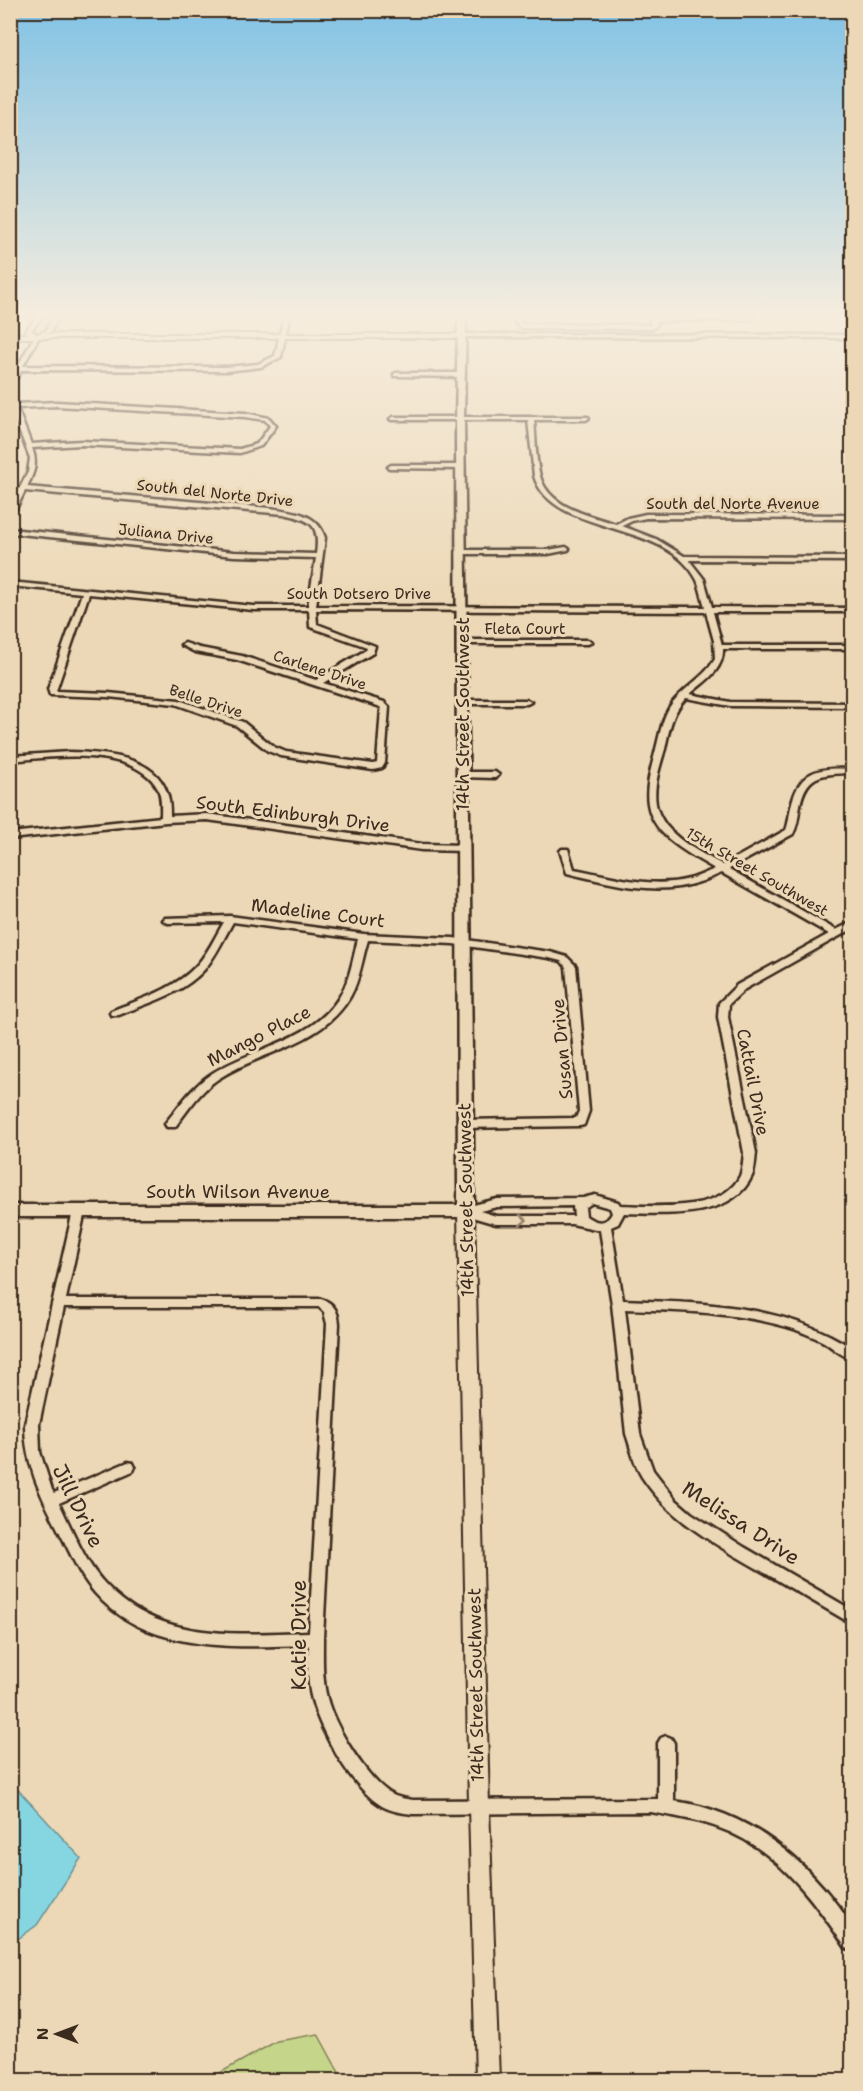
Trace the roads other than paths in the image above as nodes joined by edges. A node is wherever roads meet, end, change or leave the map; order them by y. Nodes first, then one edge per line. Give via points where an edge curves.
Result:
1 (15, 412) edge
2 (187, 412) edge
3 (460, 412) edge
4 (531, 418) junction
5 (586, 418) dead end
6 (393, 419) dead end
7 (460, 419) junction
8 (29, 446) junction
9 (391, 466) dead end
10 (461, 466) junction
11 (23, 489) junction
12 (10, 515) edge
13 (852, 517) edge
14 (616, 526) junction
15 (10, 531) edge
16 (566, 549) dead end
17 (461, 552) junction
18 (320, 556) junction
19 (682, 558) junction
20 (852, 559) edge
21 (10, 584) edge
22 (86, 592) junction
23 (312, 607) junction
24 (462, 608) junction
25 (709, 609) junction
26 (852, 610) edge
27 (462, 642) junction
28 (588, 642) dead end
29 (185, 645) dead end
30 (719, 647) junction
31 (852, 647) edge
32 (317, 683) junction
33 (684, 695) junction
34 (462, 702) junction
35 (527, 702) dead end
36 (852, 705) edge
37 (10, 759) edge
38 (376, 767) joint
39 (852, 771) edge
40 (495, 774) dead end
41 (463, 775) junction
42 (166, 819) junction
43 (10, 836) edge
44 (464, 848) junction
45 (565, 852) dead end
46 (723, 868) junction
47 (230, 919) junction
48 (168, 920) dead end
49 (852, 925) edge
50 (837, 934) junction
51 (364, 937) junction
52 (464, 943) junction
53 (115, 1013) dead end
54 (171, 1124) dead end
55 (464, 1124) junction
56 (583, 1202) junction
57 (617, 1209) junction
58 (10, 1211) edge
59 (79, 1211) junction
60 (466, 1211) junction
61 (584, 1222) junction
62 (605, 1225) junction
63 (59, 1304) junction
64 (618, 1304) junction
65 (852, 1354) edge
66 (128, 1467) dead end
67 (50, 1501) junction
68 (852, 1617) edge
69 (316, 1638) junction
70 (666, 1743) dead end
71 (479, 1806) junction
72 (666, 1806) junction
73 (852, 1942) edge
74 (488, 2080) edge

1 - 8 street
2 - 8 street via 246,415 267,419 273,426 263,442 240,451 81,442
3 - 7 main road, 14th Street Southwest
4 - 5 street
4 - 7 street
4 - 14 street via 538,481 543,490 566,509
6 - 7 street
7 - 10 main road, 14th Street Southwest
8 - 11 street via 33,465
9 - 10 street
10 - 17 main road, 14th Street Southwest
11 - 12 street
11 - 18 street, South del Norte Drive via 291,513 319,528
13 - 14 street, South del Norte Avenue via 646,516
14 - 19 street
15 - 18 street, Juliana Drive via 234,554
16 - 17 street
17 - 24 main road, 14th Street Southwest
18 - 23 street, South del Norte Drive
19 - 20 street
19 - 25 street via 699,578
21 - 22 street, South Dotsero Drive
22 - 23 street, South Dotsero Drive via 253,608
22 - 38 street, Belle Drive via 52,689 55,694 108,694 170,701 240,724 277,752
23 - 24 street, South Dotsero Drive
23 - 32 street via 315,627 371,646 370,651
24 - 25 street, South Dotsero Drive
24 - 27 main road, 14th Street Southwest
25 - 26 street, South Dotsero Drive
25 - 30 street
27 - 28 street, Fleta Court
27 - 34 main road, 14th Street Southwest
29 - 32 street, Carlene Drive
30 - 31 street
30 - 33 street, 15th Street Southwest via 717,663
32 - 38 street, Carlene Drive via 384,706 381,763
33 - 36 street via 730,704
33 - 46 street, 15th Street Southwest via 668,720 651,786 652,807 672,838
34 - 35 street
34 - 41 main road, 14th Street Southwest
37 - 42 street via 81,755 123,761 145,771 160,786
39 - 46 street via 826,772 807,778 799,788 790,832
40 - 41 street
41 - 44 main road, 14th Street Southwest
42 - 43 street, South Edinburgh Drive
42 - 44 street, South Edinburgh Drive via 207,817 422,847
44 - 52 main road, 14th Street Southwest
45 - 46 street via 570,871 641,885 694,881
46 - 50 street, 15th Street Southwest
47 - 48 street, Madeline Court
47 - 51 street, Madeline Court
47 - 53 street via 194,974 170,990
49 - 50 street, Cattail Drive
50 - 57 street, Cattail Drive via 741,987 724,1003 723,1017 750,1153 749,1173 742,1185 720,1202 705,1207
51 - 52 street, Madeline Court
51 - 54 street, Mango Place via 347,991 328,1018 305,1034 214,1077
52 - 55 main road, 14th Street Southwest
52 - 55 street, Susan Drive via 550,955 568,962 584,1112 580,1122 570,1124
55 - 60 main road, 14th Street Southwest
56 - 57 street via 603,1199
56 - 60 street, South Wilson Avenue via 497,1203
56 - 61 street via 578,1212
57 - 62 street via 615,1221
58 - 59 main road, South Wilson Avenue
59 - 60 main road, South Wilson Avenue
59 - 63 street, Jill Drive
60 -> 61 street, South Wilson Avenue via 496,1220
60 - 71 street, 14th Street Southwest
61 - 62 street
62 - 64 street, Melissa Drive
63 - 67 street, Jill Drive via 31,1443 36,1470
63 - 69 street, Katie Drive via 328,1306 333,1324
64 - 65 street via 745,1313 793,1325 834,1341
64 - 68 street, Melissa Drive via 633,1434 658,1490 687,1517
66 - 67 street
67 - 69 street, Jill Drive via 89,1574 124,1612 160,1629 205,1639
69 - 71 street, Katie Drive via 320,1700 332,1733 366,1781 399,1806
70 - 72 street
71 - 72 street, Katie Drive
71 - 74 street, 14th Street Southwest
72 - 73 street, Katie Drive via 707,1815 771,1847 797,1868

